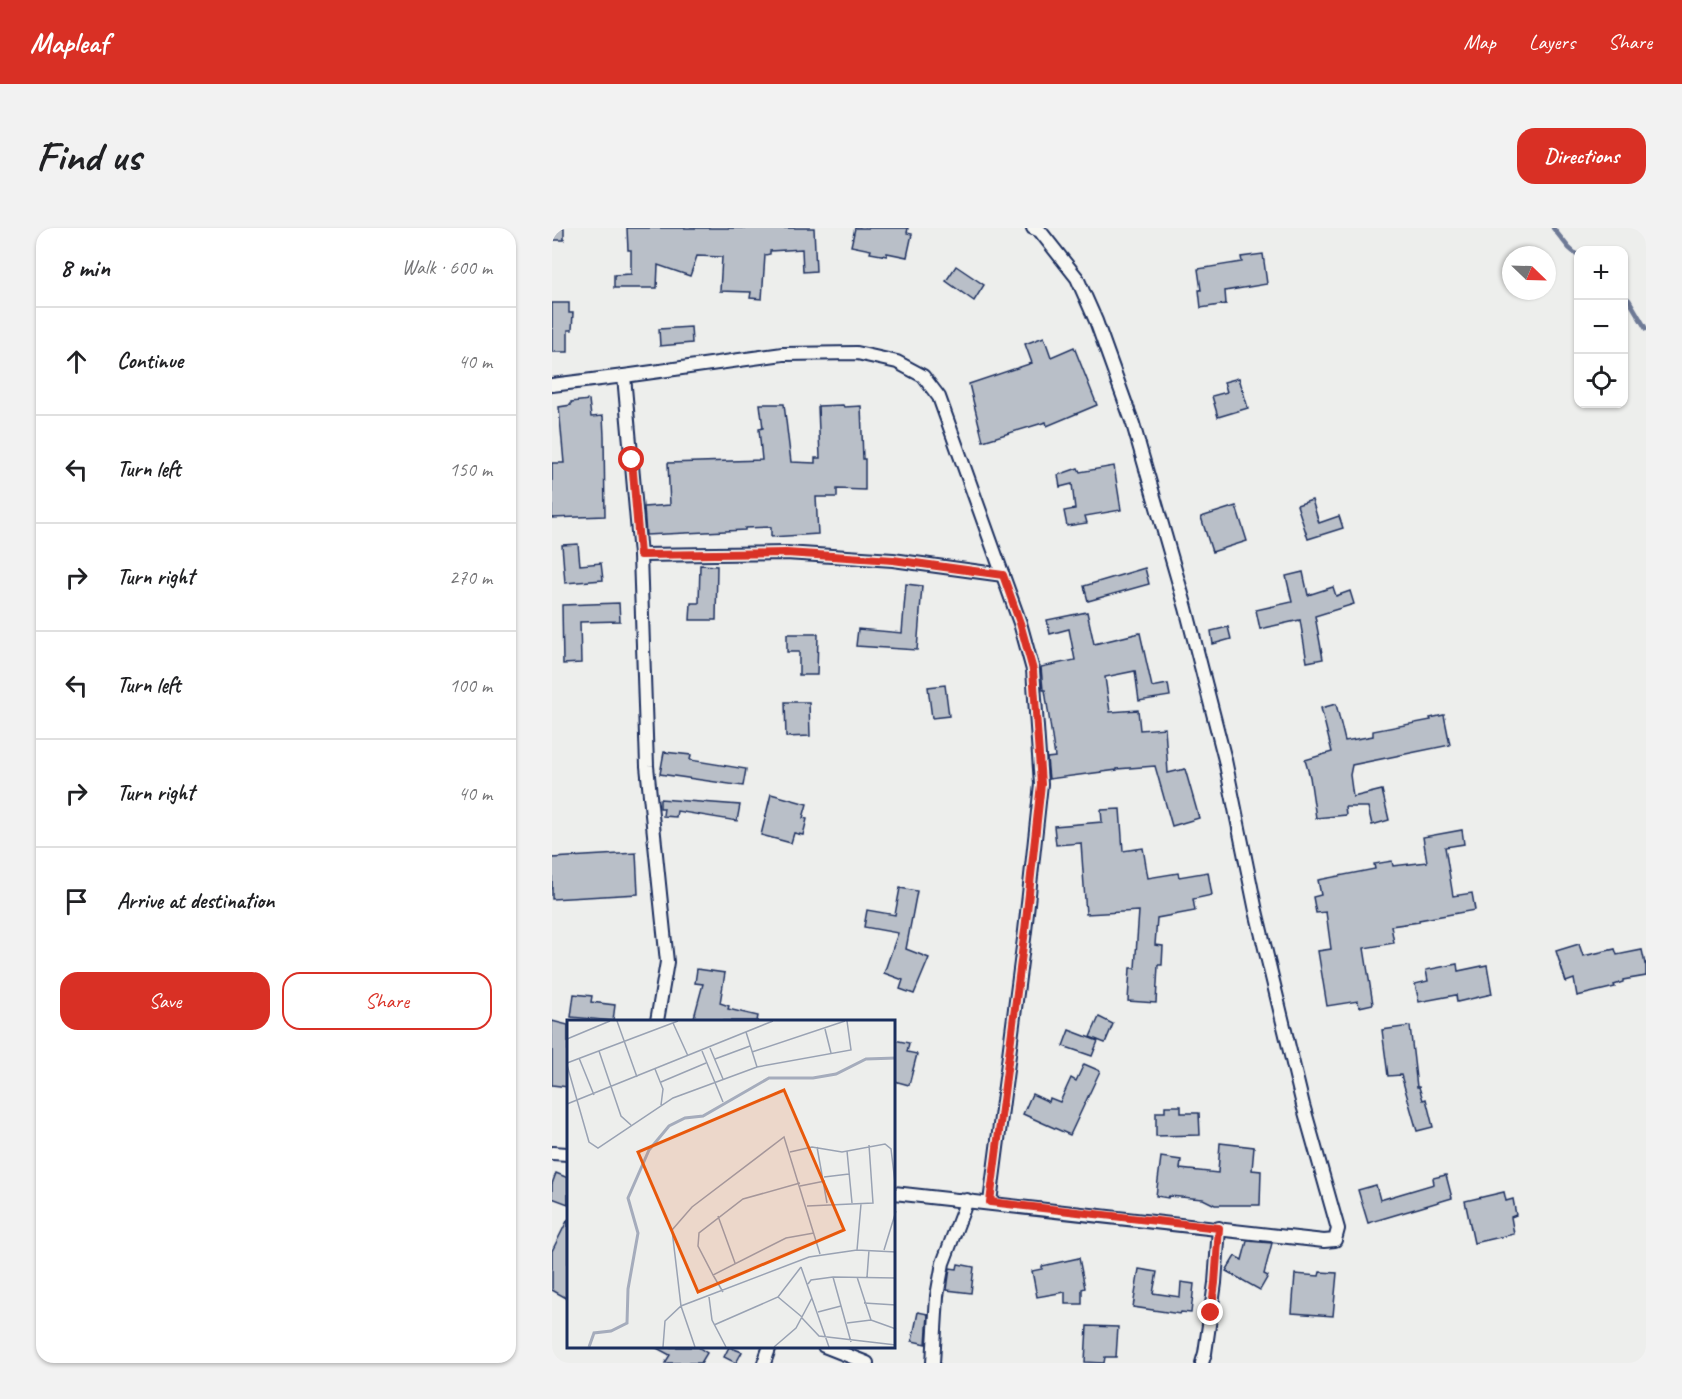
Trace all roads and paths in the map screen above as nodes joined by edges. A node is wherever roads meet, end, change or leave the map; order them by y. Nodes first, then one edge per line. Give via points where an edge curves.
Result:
1 (1033, 228) edge
2 (624, 376) junction
3 (552, 385) edge
4 (640, 555) junction
5 (1003, 575) junction
6 (657, 1020) edge
7 (552, 1153) edge
8 (567, 1154) edge
9 (896, 1193) edge
10 (967, 1200) junction
11 (990, 1202) junction
12 (1219, 1228) junction
13 (770, 1348) edge
14 (827, 1348) edge
15 (764, 1363) edge
16 (867, 1363) edge
17 (933, 1363) edge
18 (1202, 1363) edge

1 - 12 street via 1040,231 1077,278 1133,424 1195,640 1256,911 1338,1229 1335,1240 1324,1241
2 - 3 street
2 - 4 street
2 - 5 street via 783,354 857,352 897,362 923,376 939,397
4 - 5 street via 786,553 893,560
4 - 6 street via 647,766 667,962
5 - 11 street via 1033,670 1041,784
7 - 8 street
9 - 10 street
10 - 11 street
10 - 17 street via 943,1263
11 - 12 street
12 - 18 street
13 - 15 street
14 - 16 street

